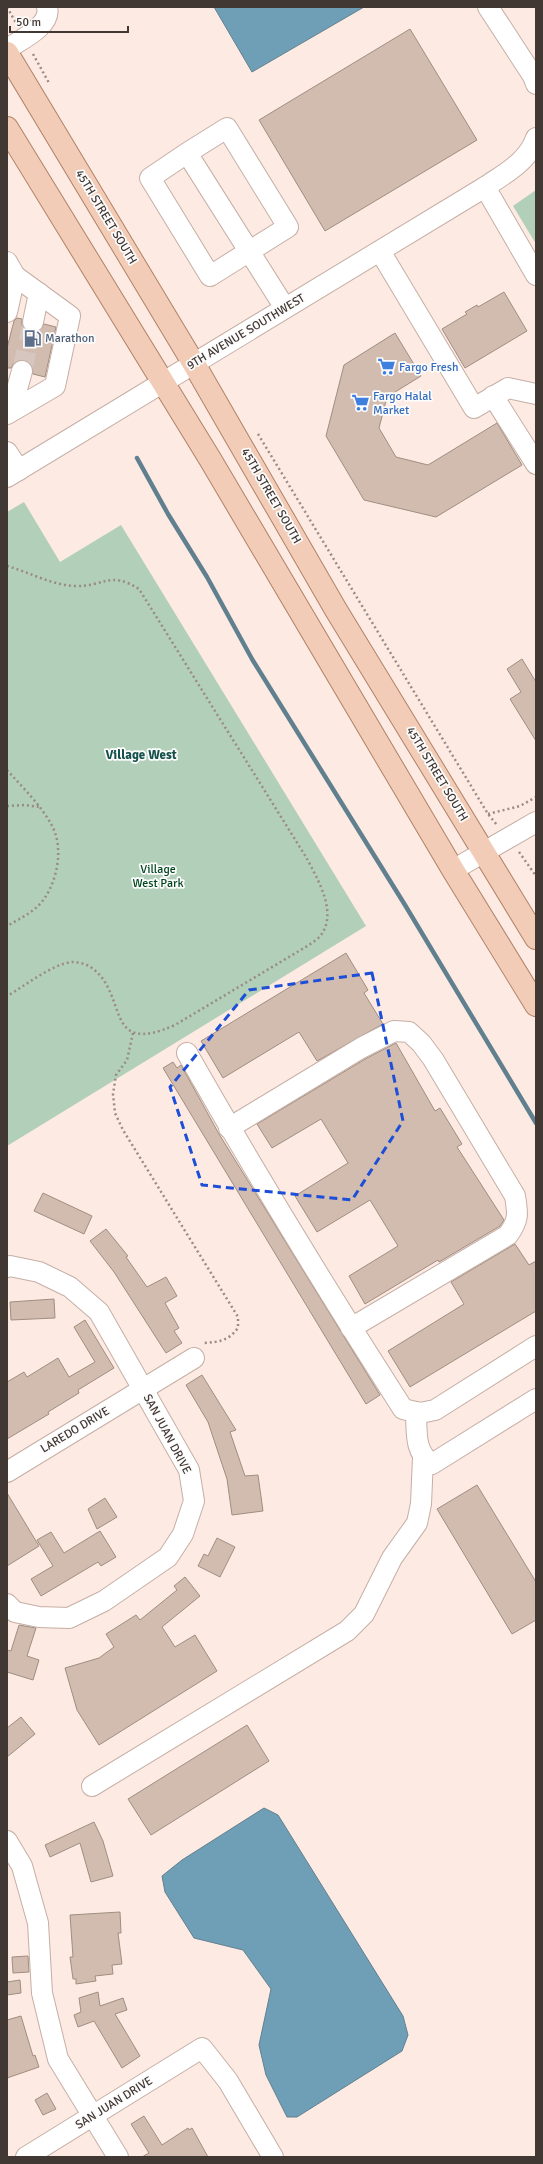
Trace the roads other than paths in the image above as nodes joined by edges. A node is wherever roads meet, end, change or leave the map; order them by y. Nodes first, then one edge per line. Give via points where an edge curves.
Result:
1 (47, 7) edge
2 (488, 7) edge
3 (7, 48) edge
4 (7, 53) edge
5 (7, 80) edge
6 (536, 84) edge
7 (7, 128) edge
8 (536, 138) edge
9 (187, 153) junction
10 (485, 187) junction
11 (105, 216) junction
12 (380, 251) junction
13 (250, 252) junction
14 (11, 269) edge
15 (536, 275) edge
16 (39, 293) junction
17 (286, 308) junction
18 (7, 312) edge
19 (33, 322) tunnel mouth
20 (194, 364) junction
21 (22, 371) tunnel mouth
22 (163, 383) junction
23 (536, 394) edge
24 (493, 396) junction
25 (9, 413) edge
26 (7, 452) edge
27 (536, 464) edge
28 (13, 474) edge
29 (536, 822) edge
30 (484, 852) junction
31 (453, 870) junction
32 (536, 938) edge
33 (536, 1006) edge
34 (187, 1054) dead end
35 (229, 1128) junction
36 (7, 1267) edge
37 (351, 1328) junction
38 (536, 1346) edge
39 (194, 1358) road end
40 (143, 1389) junction
41 (536, 1399) edge
42 (416, 1412) junction
43 (423, 1458) junction
44 (7, 1472) edge
45 (7, 1604) edge
46 (92, 1786) dead end
47 (7, 1841) edge
48 (93, 2117) junction
49 (26, 2157) edge
50 (118, 2157) edge
51 (273, 2157) edge

1 - 3 street via 44,22 32,33
2 - 6 street
4 - 11 main road, 45TH STREET SOUTH
5 - 11 main road via 13,85 58,160
7 - 22 main road
8 - 10 street, 9TH AVENUE SOUTHWEST via 533,147 517,166
9 - 13 street
9 - 13 street via 150,178 210,276
9 - 13 street via 227,128 288,227
10 - 12 street, 9TH AVENUE SOUTHWEST
10 - 15 street
11 - 20 main road, 45TH STREET SOUTH
12 - 17 street, 9TH AVENUE SOUTHWEST
12 - 24 street via 474,408
13 - 17 street
14 - 16 street
14 - 18 street
16 - 19 street
16 - 25 street via 70,316 55,386
17 - 20 street, 9TH AVENUE SOUTHWEST
20 - 22 street, 9TH AVENUE SOUTHWEST
20 - 30 main road, 45TH STREET SOUTH via 336,610
21 - 25 street
22 - 28 street, 9TH AVENUE SOUTHWEST
22 - 31 main road
23 - 24 street via 508,388
24 - 27 street
26 - 28 street
29 - 30 street
30 - 31 street
30 - 32 main road, 45TH STREET SOUTH
31 - 33 main road
34 - 35 street
35 - 37 street
35 - 37 street via 361,1048 394,1031 409,1032 433,1060 515,1196 517,1223 508,1235
36 - 40 street, SAN JUAN DRIVE via 39,1272 70,1287 99,1312
37 - 42 street via 403,1409
38 - 42 street via 435,1410
39 - 40 street, LAREDO DRIVE
40 - 44 street, LAREDO DRIVE
40 - 45 street, SAN JUAN DRIVE via 189,1470 194,1501 183,1534 168,1557 104,1601 69,1618 39,1617 15,1612
41 - 43 street via 432,1464
42 - 43 street via 418,1446
43 - 46 street via 421,1504 417,1523 392,1558 364,1614 347,1631
47 - 48 street via 22,1866 38,1924 42,1992 58,2059
48 - 49 street, SAN JUAN DRIVE
48 - 50 street
48 - 51 street, SAN JUAN DRIVE via 202,2048 228,2081

